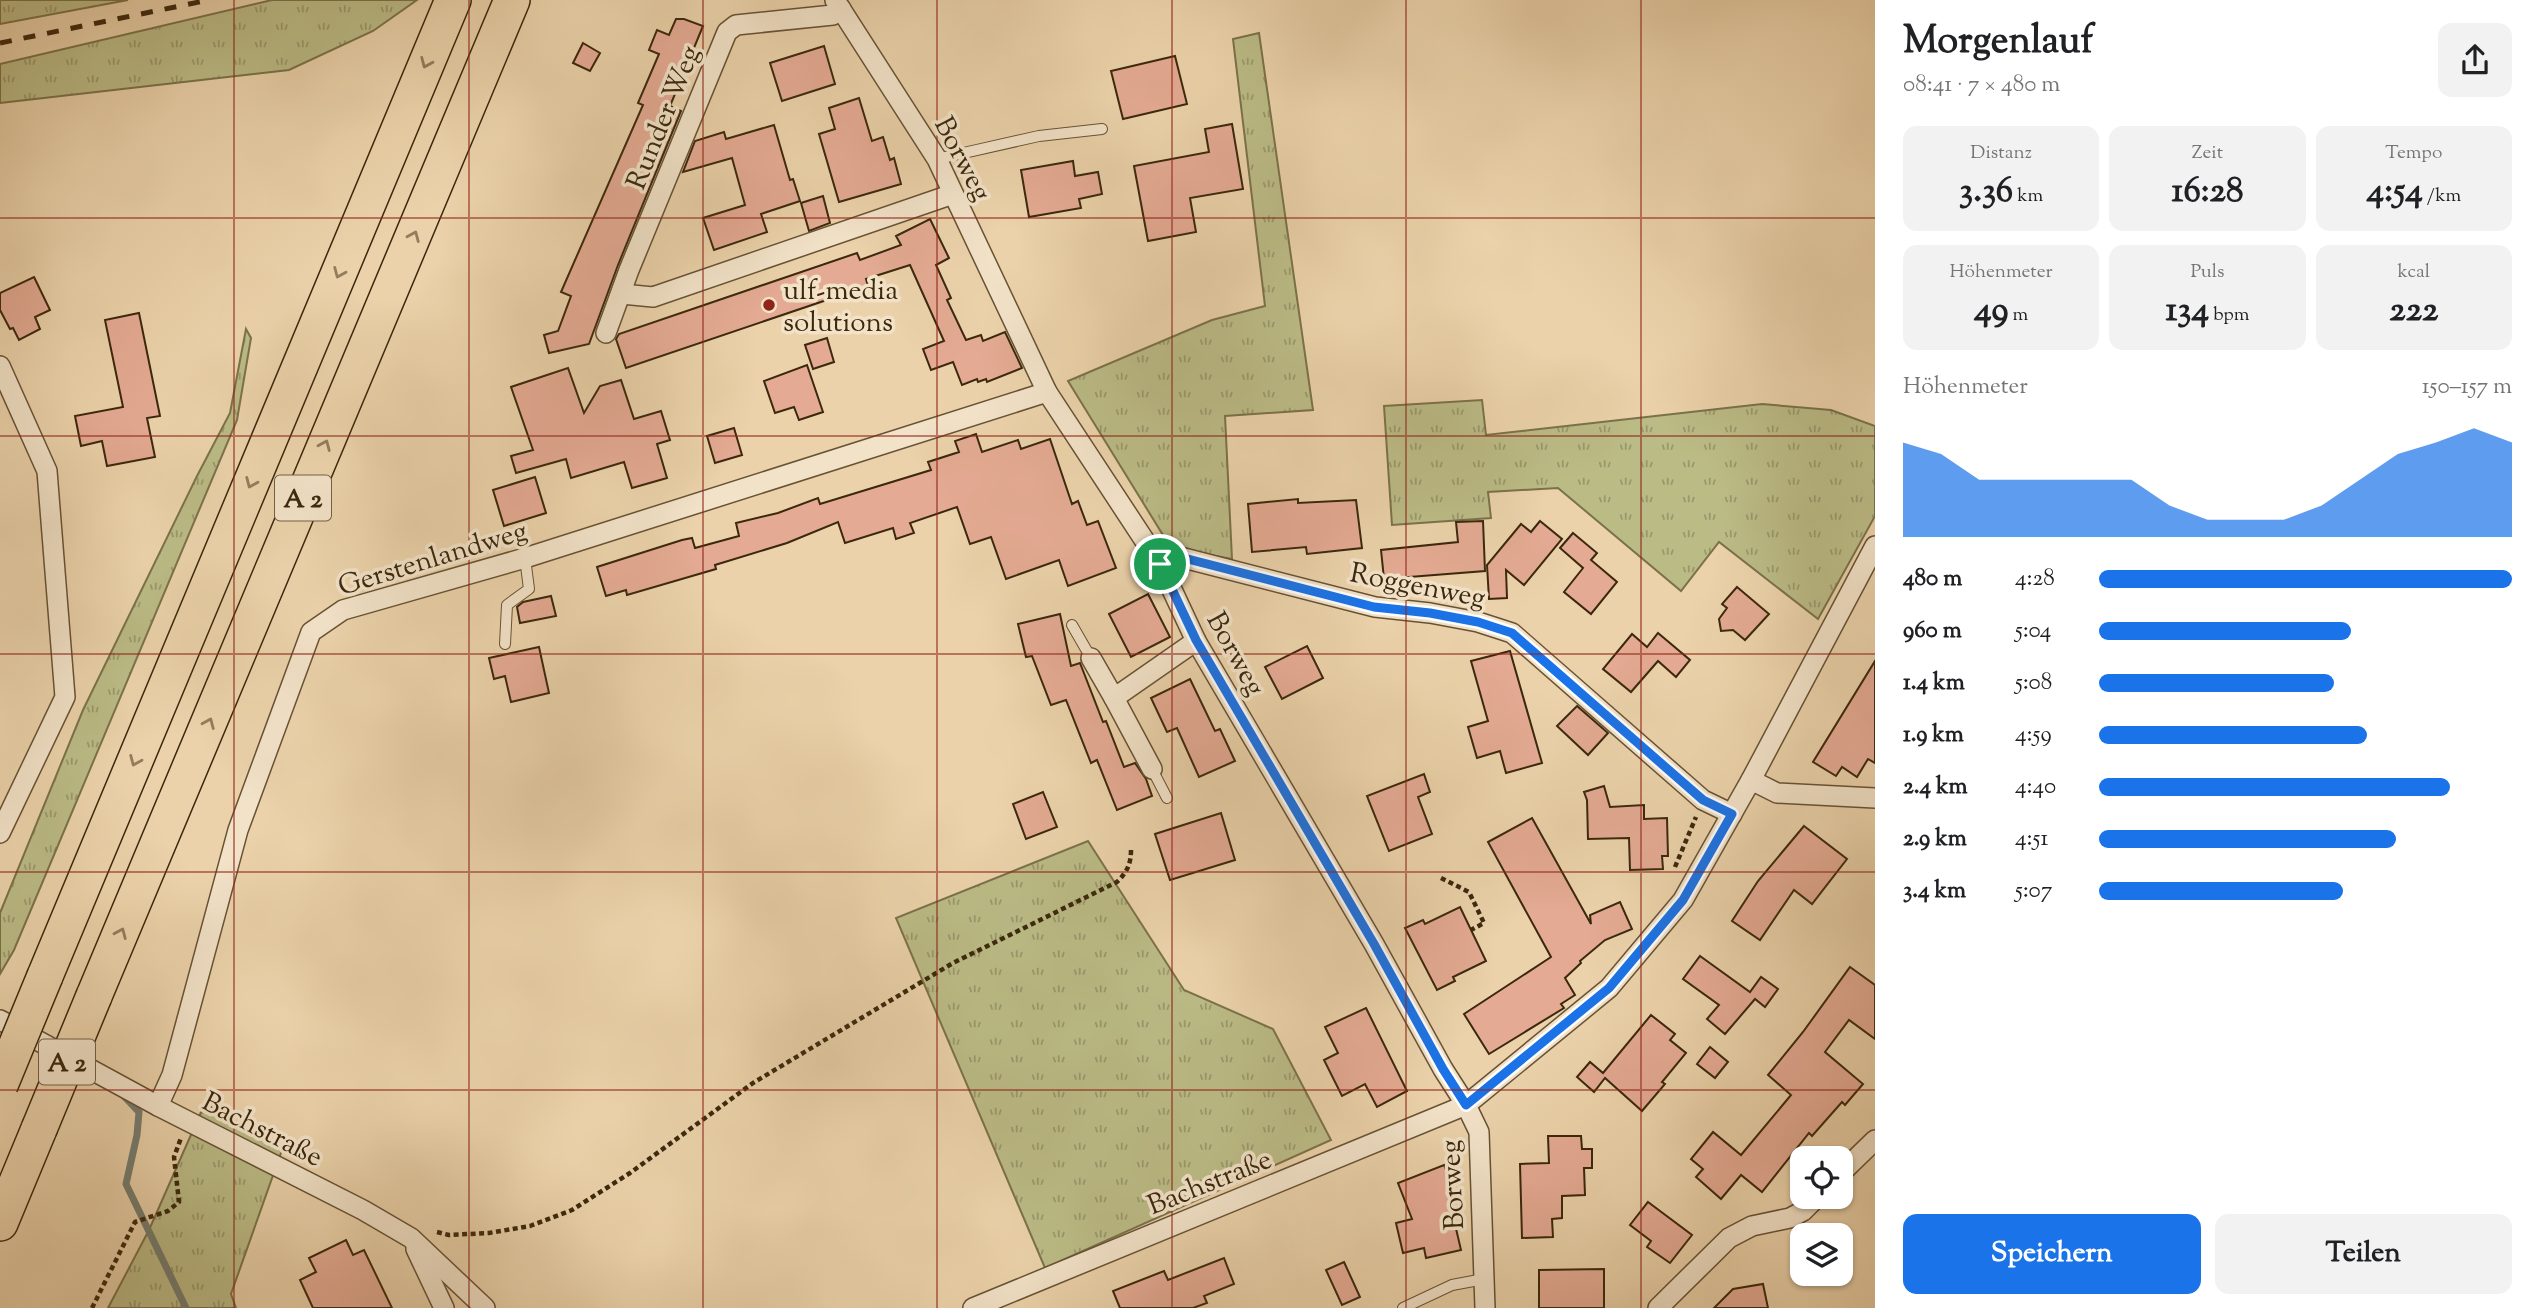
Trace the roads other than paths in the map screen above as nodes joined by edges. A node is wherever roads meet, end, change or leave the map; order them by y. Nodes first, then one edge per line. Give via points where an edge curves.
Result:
1 (453, 0) edge
2 (512, 0) edge
3 (838, 4) edge
4 (1102, 129) dead end
5 (937, 159) junction
6 (953, 194) junction
7 (622, 294) junction
8 (606, 333) dead end
9 (0, 366) edge
10 (1047, 392) junction
11 (1875, 547) edge
12 (525, 558) junction
13 (1160, 564) junction
14 (1072, 625) dead end
15 (1196, 640) junction
16 (505, 644) dead end
17 (1091, 658) joint
18 (1114, 698) junction
19 (1152, 769) joint
20 (1751, 780) junction
21 (1167, 799) dead end
22 (1875, 799) edge
23 (1732, 814) junction
24 (0, 833) edge
25 (0, 1020) edge
26 (0, 1086) edge
27 (158, 1105) junction
28 (1466, 1105) junction
29 (1875, 1140) edge
30 (1853, 1161) edge
31 (1805, 1209) edge
32 (0, 1223) edge
33 (419, 1234) junction
34 (1484, 1279) junction
35 (444, 1308) edge
36 (485, 1308) edge
37 (973, 1308) edge
38 (1403, 1308) edge
39 (1485, 1308) edge
40 (1658, 1308) edge

1 -> 26 highway, A 2, bridge
32 -> 2 highway, A 2, bridge
3 - 5 street, Borweg
3 - 7 street, Runder Weg via 833,15 736,24 727,32
4 - 5 lane via 1040,136
5 - 6 street, Borweg
6 - 7 street via 653,297
6 - 10 street, Borweg
7 - 8 street, Runder Weg
9 - 24 street via 47,471 65,697
10 - 12 street, Gerstenlandweg
10 - 13 street, Borweg
11 - 20 street, Bachstraße
12 - 16 lane via 529,589 507,605
12 - 27 street, Gerstenlandweg via 343,610 311,632 238,830 172,1075
13 - 15 street, Borweg
13 - 23 street, Roggenweg via 1176,556 1374,607 1454,617 1512,633 1703,800
14 - 17 lane
15 - 18 street
15 - 28 street, Borweg
17 - 18 street
18 - 19 street
19 - 21 lane
20 - 22 street via 1777,793
20 - 23 street, Bachstraße
23 - 28 street, Bachstraße via 1683,900 1609,988
25 - 27 street, Bachstraße
27 - 33 street, Bachstraße
28 - 34 street, Borweg via 1479,1132
28 - 37 street, Bachstraße
29 - 30 street
31 - 40 street via 1729,1238
33 - 35 street
33 - 36 street, Bachstraße
34 - 38 lane via 1452,1285
34 - 39 street, Borweg

